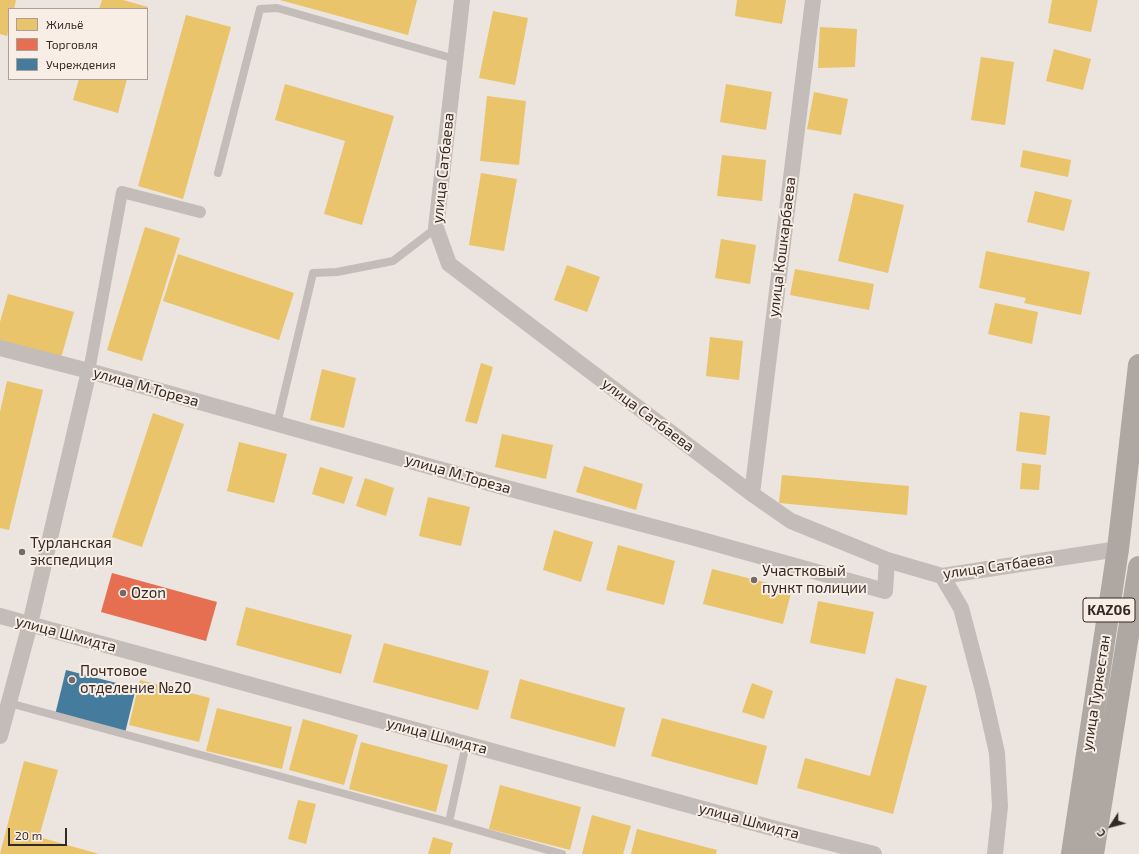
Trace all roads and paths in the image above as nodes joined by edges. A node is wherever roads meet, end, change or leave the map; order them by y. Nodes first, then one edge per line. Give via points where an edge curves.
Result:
1 (462, 0) edge
2 (813, 0) edge
3 (455, 59) junction
4 (218, 173) dead end
5 (200, 212) dead end
6 (436, 228) junction
7 (0, 348) edge
8 (1139, 365) edge
9 (89, 371) junction
10 (277, 424) junction
11 (752, 494) junction
12 (1118, 549) junction
13 (887, 560) junction
14 (1139, 567) edge
15 (942, 576) junction
16 (0, 616) edge
17 (30, 624) junction
18 (9, 703) junction
19 (0, 736) edge
20 (466, 744) junction
21 (449, 822) junction
22 (825, 848) edge
23 (562, 854) edge
24 (874, 854) edge
25 (996, 854) edge
26 (1072, 854) edge
27 (1094, 854) edge

1 - 3 street, улица Сатбаева
2 - 11 street, улица Кошкарбаева
3 - 4 lane via 276,8 260,9
3 - 6 street, улица Сатбаева
5 - 9 street via 122,192
6 - 10 lane via 393,261 337,272 313,273
6 - 11 street, улица Сатбаева via 449,264
7 - 9 street, улица М.Тореза
8 - 12 highway, улица Туркестан / KАZ06
9 - 10 street, улица М.Тореза
9 - 17 street
10 - 13 street, улица М.Тореза via 885,592
11 - 13 street, улица Сатбаева via 791,521
12 - 15 street, улица Сатбаева
12 - 26 highway, улица Туркестан / KАZ06
13 - 15 street, улица Сатбаева
14 - 27 highway, улица Туркестан / KАZ06
15 - 25 street via 961,608 997,752 1000,806
16 - 17 street, улица Шмидта
17 - 18 street
17 - 20 street, улица Шмидта
18 - 19 street
18 - 21 lane
20 - 21 lane
20 - 22 street, улица Шмидта
21 - 23 lane
22 - 24 street, улица Шмидта

